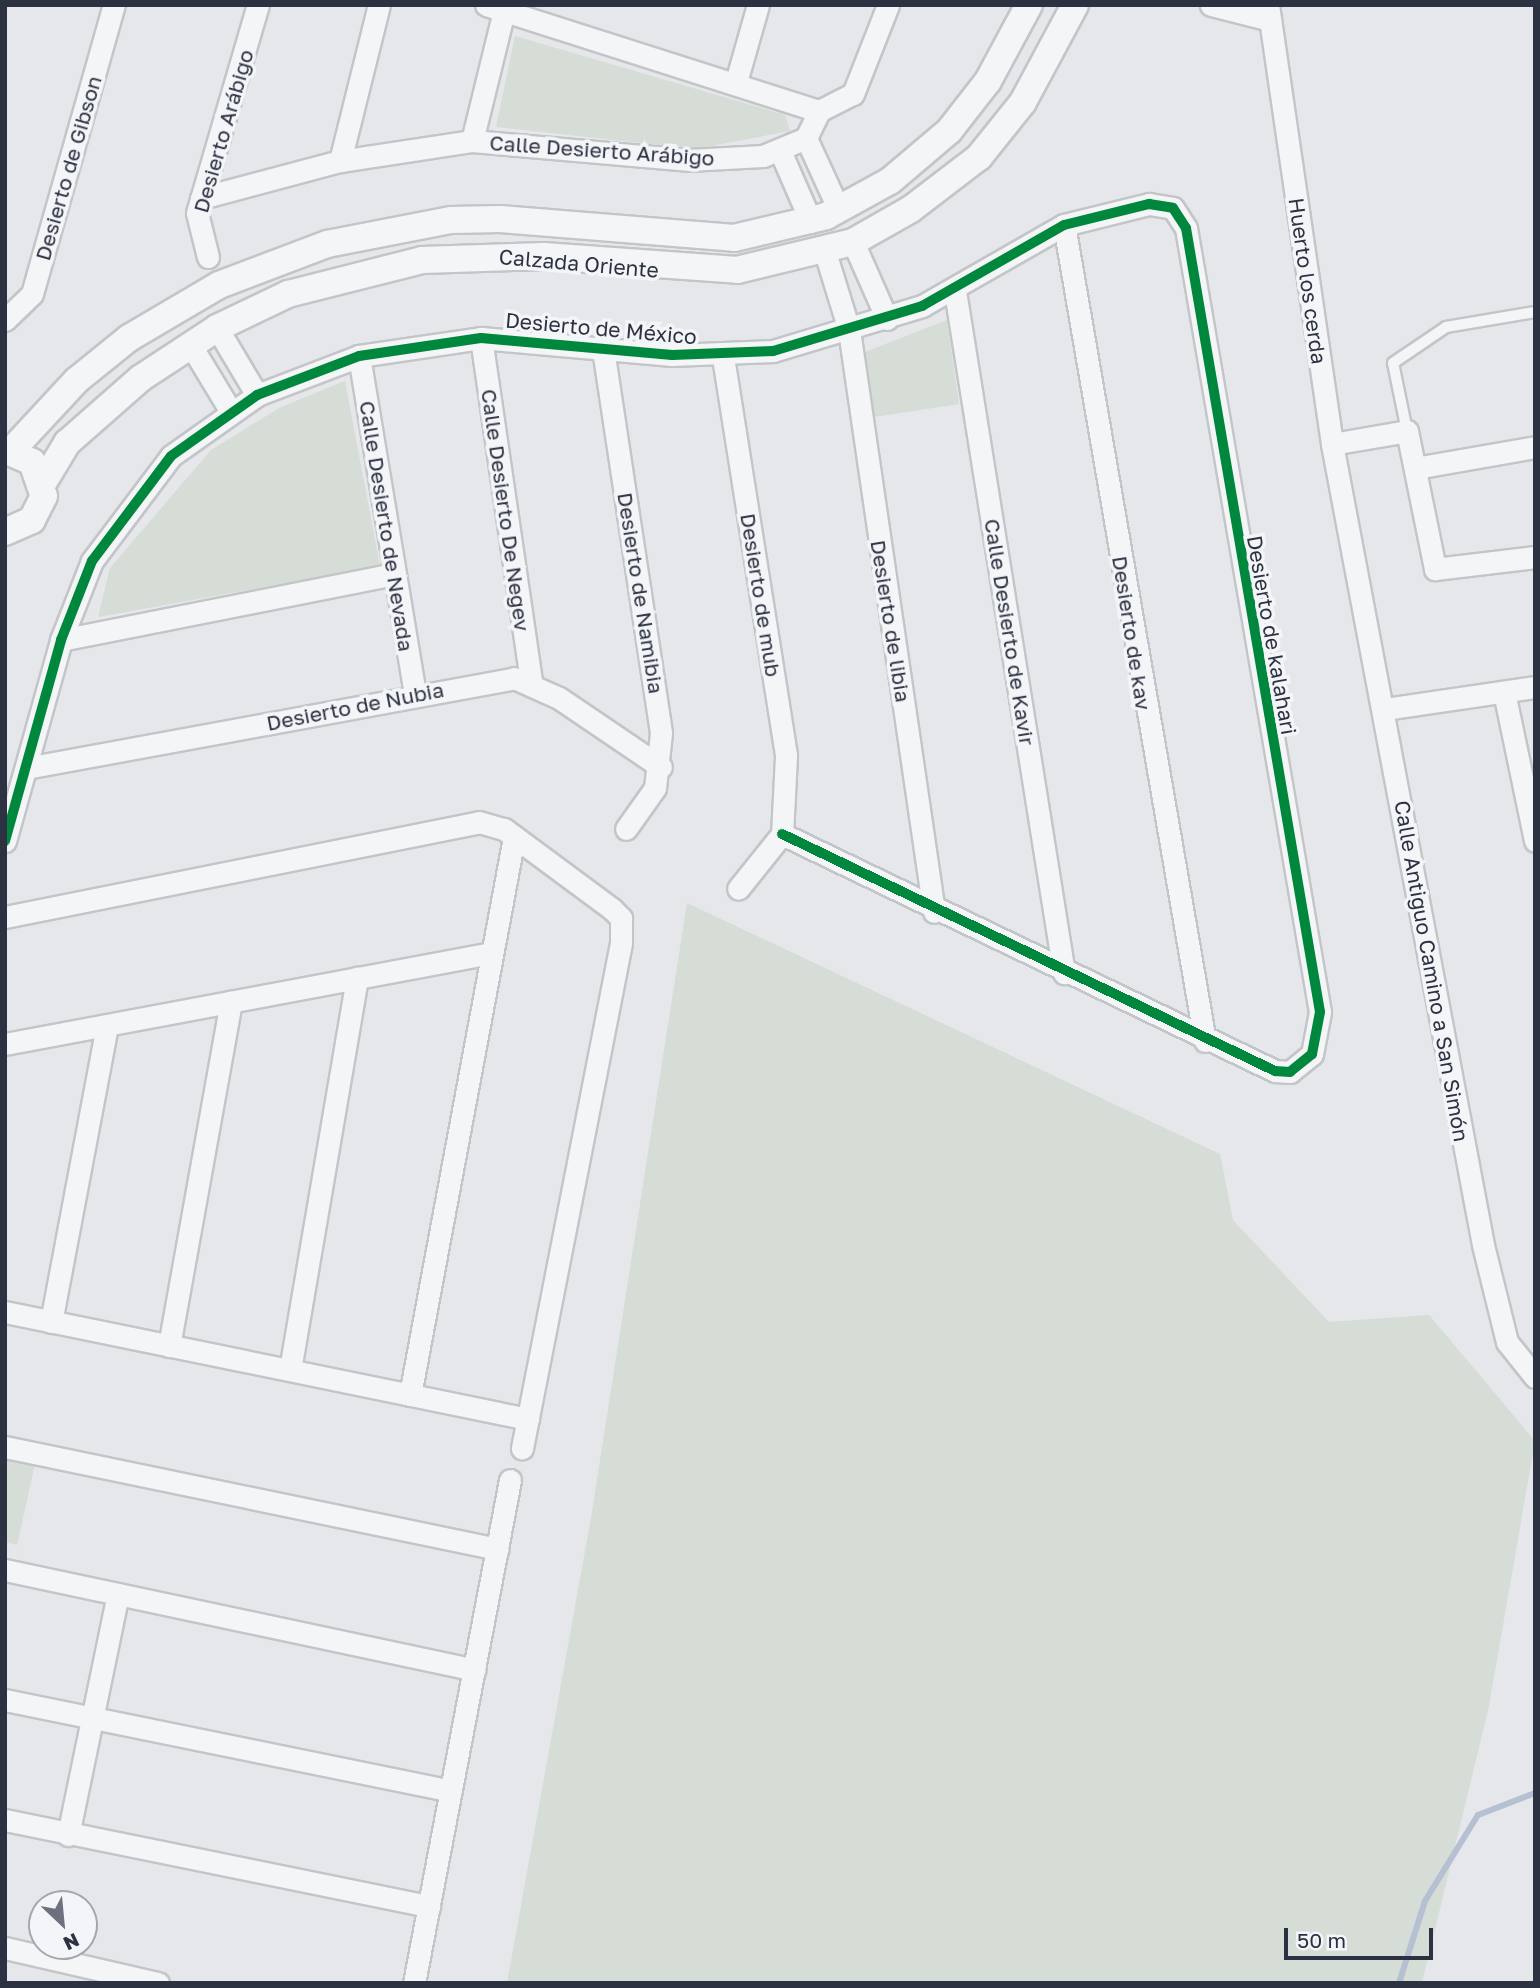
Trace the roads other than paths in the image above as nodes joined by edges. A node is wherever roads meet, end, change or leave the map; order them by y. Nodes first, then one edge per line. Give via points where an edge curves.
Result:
1 (114, 5) edge
2 (258, 5) edge
3 (379, 5) edge
4 (758, 5) edge
5 (888, 5) edge
6 (1029, 5) edge
7 (1075, 5) edge
8 (1211, 5) edge
9 (495, 8) edge
10 (1269, 13) edge
11 (736, 82) junction
12 (819, 111) junction
13 (806, 138) junction
14 (472, 141) junction
15 (781, 153) junction
16 (340, 161) junction
17 (201, 198) junction
18 (1163, 204) joint
19 (839, 210) junction
20 (811, 222) junction
21 (1064, 225) junction
22 (853, 242) junction
23 (825, 253) junction
24 (208, 257) dead end
25 (276, 261) junction
26 (955, 291) junction
27 (288, 294) junction
28 (1535, 312) edge
29 (887, 319) junction
30 (5, 320) edge
31 (217, 328) junction
32 (849, 330) junction
33 (481, 338) junction
34 (190, 344) junction
35 (603, 349) junction
36 (359, 356) junction
37 (723, 357) junction
38 (257, 395) junction
39 (230, 410) junction
40 (1407, 431) junction
41 (1332, 444) junction
42 (1535, 447) edge
43 (8, 451) edge
44 (1415, 467) junction
45 (43, 483) junction
46 (5, 532) edge
47 (1352, 555) joint
48 (1535, 557) edge
49 (394, 574) junction
50 (61, 640) junction
51 (531, 682) junction
52 (1535, 687) edge
53 (1504, 692) junction
54 (415, 696) junction
55 (1384, 709) junction
56 (26, 768) junction
57 (661, 768) junction
58 (1532, 811) edge
59 (625, 829) dead end
60 (782, 834) junction
61 (514, 837) junction
62 (5, 841) edge
63 (1535, 841) edge
64 (738, 889) dead end
65 (934, 912) junction
66 (5, 917) edge
67 (488, 954) junction
68 (1064, 973) junction
69 (358, 978) junction
70 (231, 1002) junction
71 (107, 1025) junction
72 (1205, 1041) junction
73 (5, 1044) edge
74 (5, 1312) edge
75 (51, 1322) junction
76 (169, 1346) junction
77 (290, 1370) junction
78 (1535, 1377) edge
79 (410, 1395) junction
80 (528, 1419) junction
81 (5, 1447) edge
82 (522, 1448) dead end
83 (510, 1480) dead end
84 (498, 1549) junction
85 (5, 1570) edge
86 (118, 1594) junction
87 (474, 1670) junction
88 (5, 1700) edge
89 (92, 1719) junction
90 (451, 1791) junction
91 (5, 1820) edge
92 (68, 1835) junction
93 (429, 1906) junction
94 (5, 1948) edge
95 (158, 1983) edge
96 (414, 1983) edge

1 - 30 street, Desierto de Gibson via 32,294
2 - 17 street, Desierto Arábigo
3 - 16 street
4 - 11 street
5 - 12 street via 853,94
6 - 19 street, Calzada Oriente via 988,81 949,131 890,181
7 - 22 street, Calzada Oriente via 1023,102 979,157 911,209
8 - 10 street
9 - 11 street
9 - 14 street
10 - 41 street, Huerto los cerda
11 - 12 street
12 - 13 street
13 - 15 street, Calle Desierto Arábigo
13 - 19 street
14 - 15 street, Calle Desierto Arábigo via 690,160
14 - 16 street, Calle Desierto Arábigo
15 - 20 street
16 - 17 street, Calle Desierto Arábigo
17 - 24 street, Desierto Arábigo via 197,226
18 - 21 street, Desierto de México
18 - 72 street, Desierto de kalahari via 1186,228 1320,1012 1317,1045 1290,1072
19 - 20 street, Calzada Oriente
19 - 22 street
20 - 23 street
20 - 25 street, Calzada Oriente via 734,238 679,238 544,222 451,220 327,244
21 - 26 street, Desierto de México
21 - 72 street, Desierto de kav
22 - 23 street, Calzada Oriente
22 - 29 street
23 - 27 street, Calzada Oriente via 737,270 544,256 422,260
23 - 32 street, Desierto de libia
25 - 27 street
25 - 43 street, Calzada Oriente via 219,285 129,338 77,380
26 - 29 street, Desierto de México
26 - 68 street, Calle Desierto de Kavir
27 - 31 street, Calzada Oriente
28 - 40 lane via 1446,327 1393,363
29 - 32 street, Desierto de México
31 - 34 street, Calzada Oriente
31 - 38 street
32 - 37 street, Desierto de México
32 - 65 street, Desierto de libia
33 - 35 street, Desierto de México
33 - 36 street, Desierto de México
33 - 51 street, Calle Desierto De Negev
34 - 39 street
34 - 45 street, Calzada Oriente via 97,414 67,443
35 - 37 street, Desierto de México
35 - 57 street, Desierto de Namibia via 654,680
36 - 38 street, Desierto de México
36 - 49 street, Calle Desierto de Nevada
37 - 60 street, Desierto de mub via 786,756
38 - 39 street, Desierto de México
39 - 50 street, Desierto de México via 171,457 117,519 92,561
40 - 41 street
40 - 44 street
41 - 47 street, Huerto los cerda
42 - 44 street
43 - 45 street via 32,462
44 - 48 street via 1435,569
45 - 46 street, Calzada Oriente via 32,520
47 - 55 street, Calle Antiguo Camino a San Simón
49 - 50 street
49 - 54 street, Calle Desierto de Nevada
50 - 56 street, Desierto de México
51 - 54 street, Desierto de Nubia via 494,679
51 - 57 street, Desierto de Nubia
52 - 53 street
53 - 55 street
53 - 58 street
54 - 56 street, Desierto de Nubia
55 - 78 street, Calle Antiguo Camino a San Simón via 1500,1323
56 - 62 street, Desierto de México
57 - 59 street, Desierto de Namibia via 655,788
58 - 63 street
60 - 64 street
60 - 65 street
61 - 66 street via 479,822
61 - 67 street
61 - 80 street via 612,909 623,930
65 - 68 street
67 - 69 street
67 - 79 street
68 - 72 street
69 - 70 street
69 - 77 street
70 - 71 street
70 - 76 street
71 - 73 street
71 - 75 street
74 - 75 street
75 - 76 street
76 - 77 street
77 - 79 street
79 - 80 street
80 - 82 street
81 - 84 street
83 - 84 street
84 - 87 street
85 - 86 street
86 - 87 street
86 - 89 street
87 - 90 street
88 - 89 street
89 - 90 street
89 - 92 street
90 - 93 street
91 - 92 street
92 - 93 street
93 - 96 street
94 - 95 street

